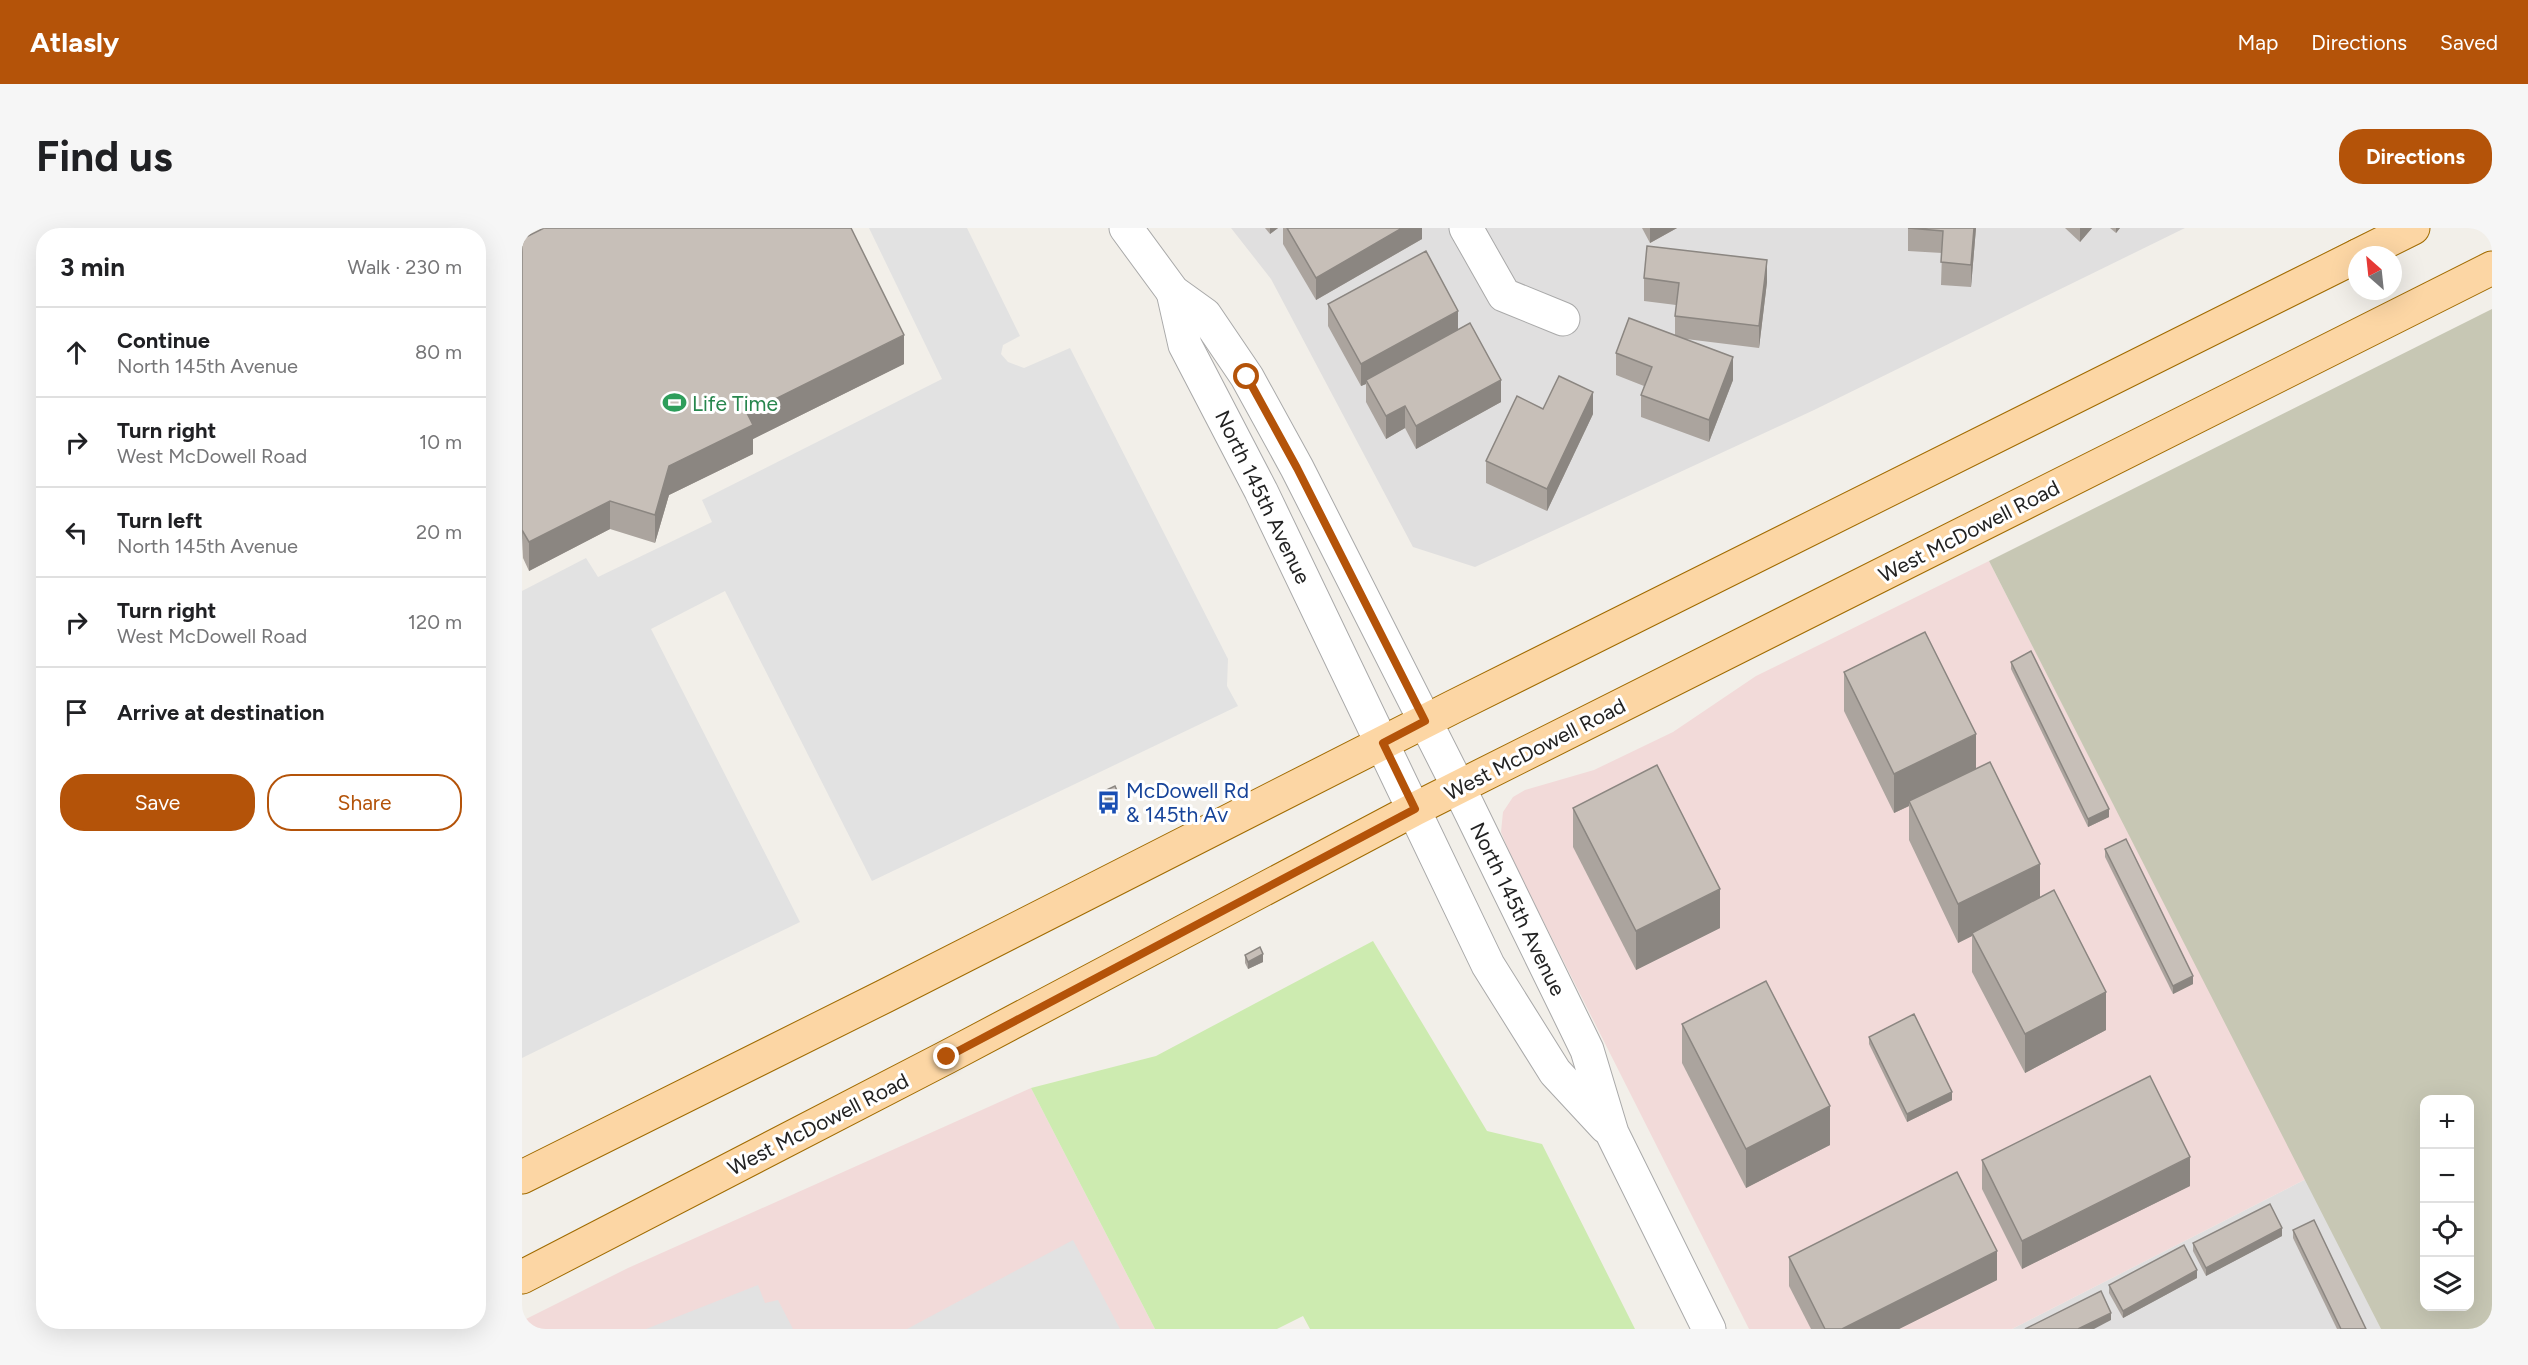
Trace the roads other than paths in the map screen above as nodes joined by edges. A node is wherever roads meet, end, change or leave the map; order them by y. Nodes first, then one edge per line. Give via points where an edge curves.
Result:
1 (1126, 228) edge
2 (1466, 228) edge
3 (2413, 228) edge
4 (2376, 246) edge
5 (2348, 260) edge
6 (2492, 268) edge
7 (1173, 292) junction
8 (1563, 319) dead end
9 (1425, 721) junction
10 (1383, 743) junction
11 (1459, 788) junction
12 (1415, 809) junction
13 (1611, 1133) junction
14 (522, 1177) edge
15 (522, 1277) edge
16 (1709, 1329) edge

1 - 7 street, North 145th Avenue
2 - 8 street via 1504,295
3 - 4 main road
5 - 9 main road
6 - 11 main road, West McDowell Road
7 - 9 street, North 145th Avenue via 1205,315 1247,377
7 - 10 street, North 145th Avenue via 1185,345
9 - 10 main road
9 - 11 street, North 145th Avenue
10 - 12 street, North 145th Avenue
10 - 14 main road
11 - 12 main road, West McDowell Road
11 - 13 street, North 145th Avenue via 1587,1050
12 - 13 street, North 145th Avenue via 1469,926 1506,993 1555,1072
12 - 15 main road, West McDowell Road
13 - 16 street, North 145th Avenue

